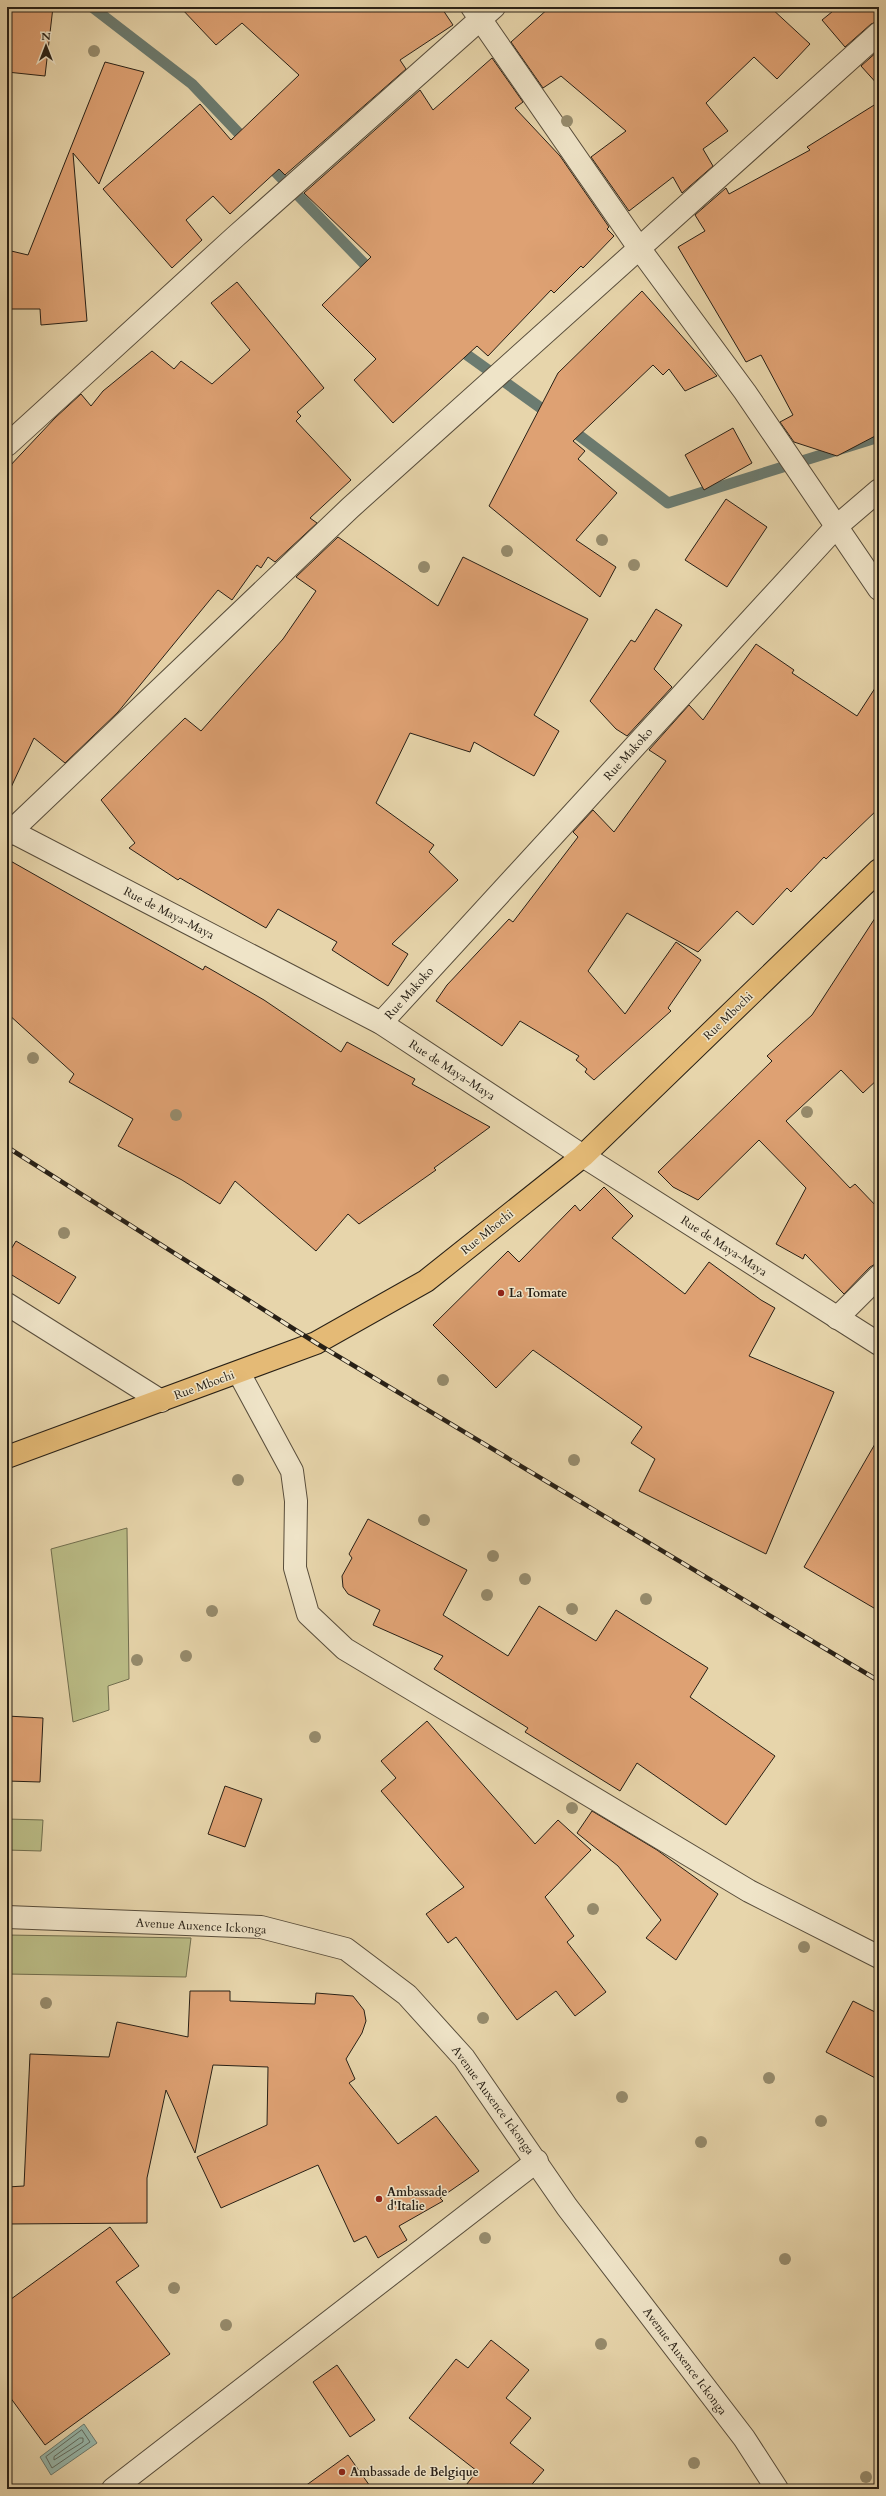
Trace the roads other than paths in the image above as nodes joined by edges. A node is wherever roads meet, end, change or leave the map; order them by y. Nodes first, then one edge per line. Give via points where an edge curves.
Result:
1 (482, 12) edge
2 (879, 33) edge
3 (639, 248) junction
4 (7, 445) edge
5 (879, 490) edge
6 (836, 527) junction
7 (879, 589) edge
8 (8, 832) edge
9 (879, 870) edge
10 (381, 1023) junction
11 (583, 1156) junction
12 (879, 1276) edge
13 (7, 1304) edge
14 (837, 1318) junction
15 (879, 1344) edge
16 (239, 1373) junction
17 (161, 1401) junction
18 (7, 1457) edge
19 (7, 1917) edge
20 (879, 1957) edge
21 (537, 2161) junction
22 (113, 2489) edge
23 (777, 2489) edge

1 - 3 street
1 - 4 street
2 - 3 street
3 - 6 street via 745,392
3 - 8 street via 350,508
5 - 6 street, Rue Makoko
6 - 7 street
6 - 10 street, Rue Makoko
8 - 10 street, Rue de Maya-Maya
9 - 11 main road, Rue Mbochi
10 - 11 street, Rue de Maya-Maya
11 - 14 street, Rue de Maya-Maya
11 - 16 main road, Rue Mbochi via 426,1280 316,1343
12 - 14 street
13 - 17 street
14 - 15 street, Rue de Maya-Maya
16 - 17 main road, Rue Mbochi
16 - 20 street via 292,1471 296,1501 295,1568 308,1614 345,1648 749,1891
17 - 18 main road, Rue Mbochi
19 - 21 street, Avenue Auxence Ickonga via 261,1927 346,1949 407,1995 464,2058
21 - 22 street
21 - 23 street, Avenue Auxence Ickonga via 567,2207 744,2438

